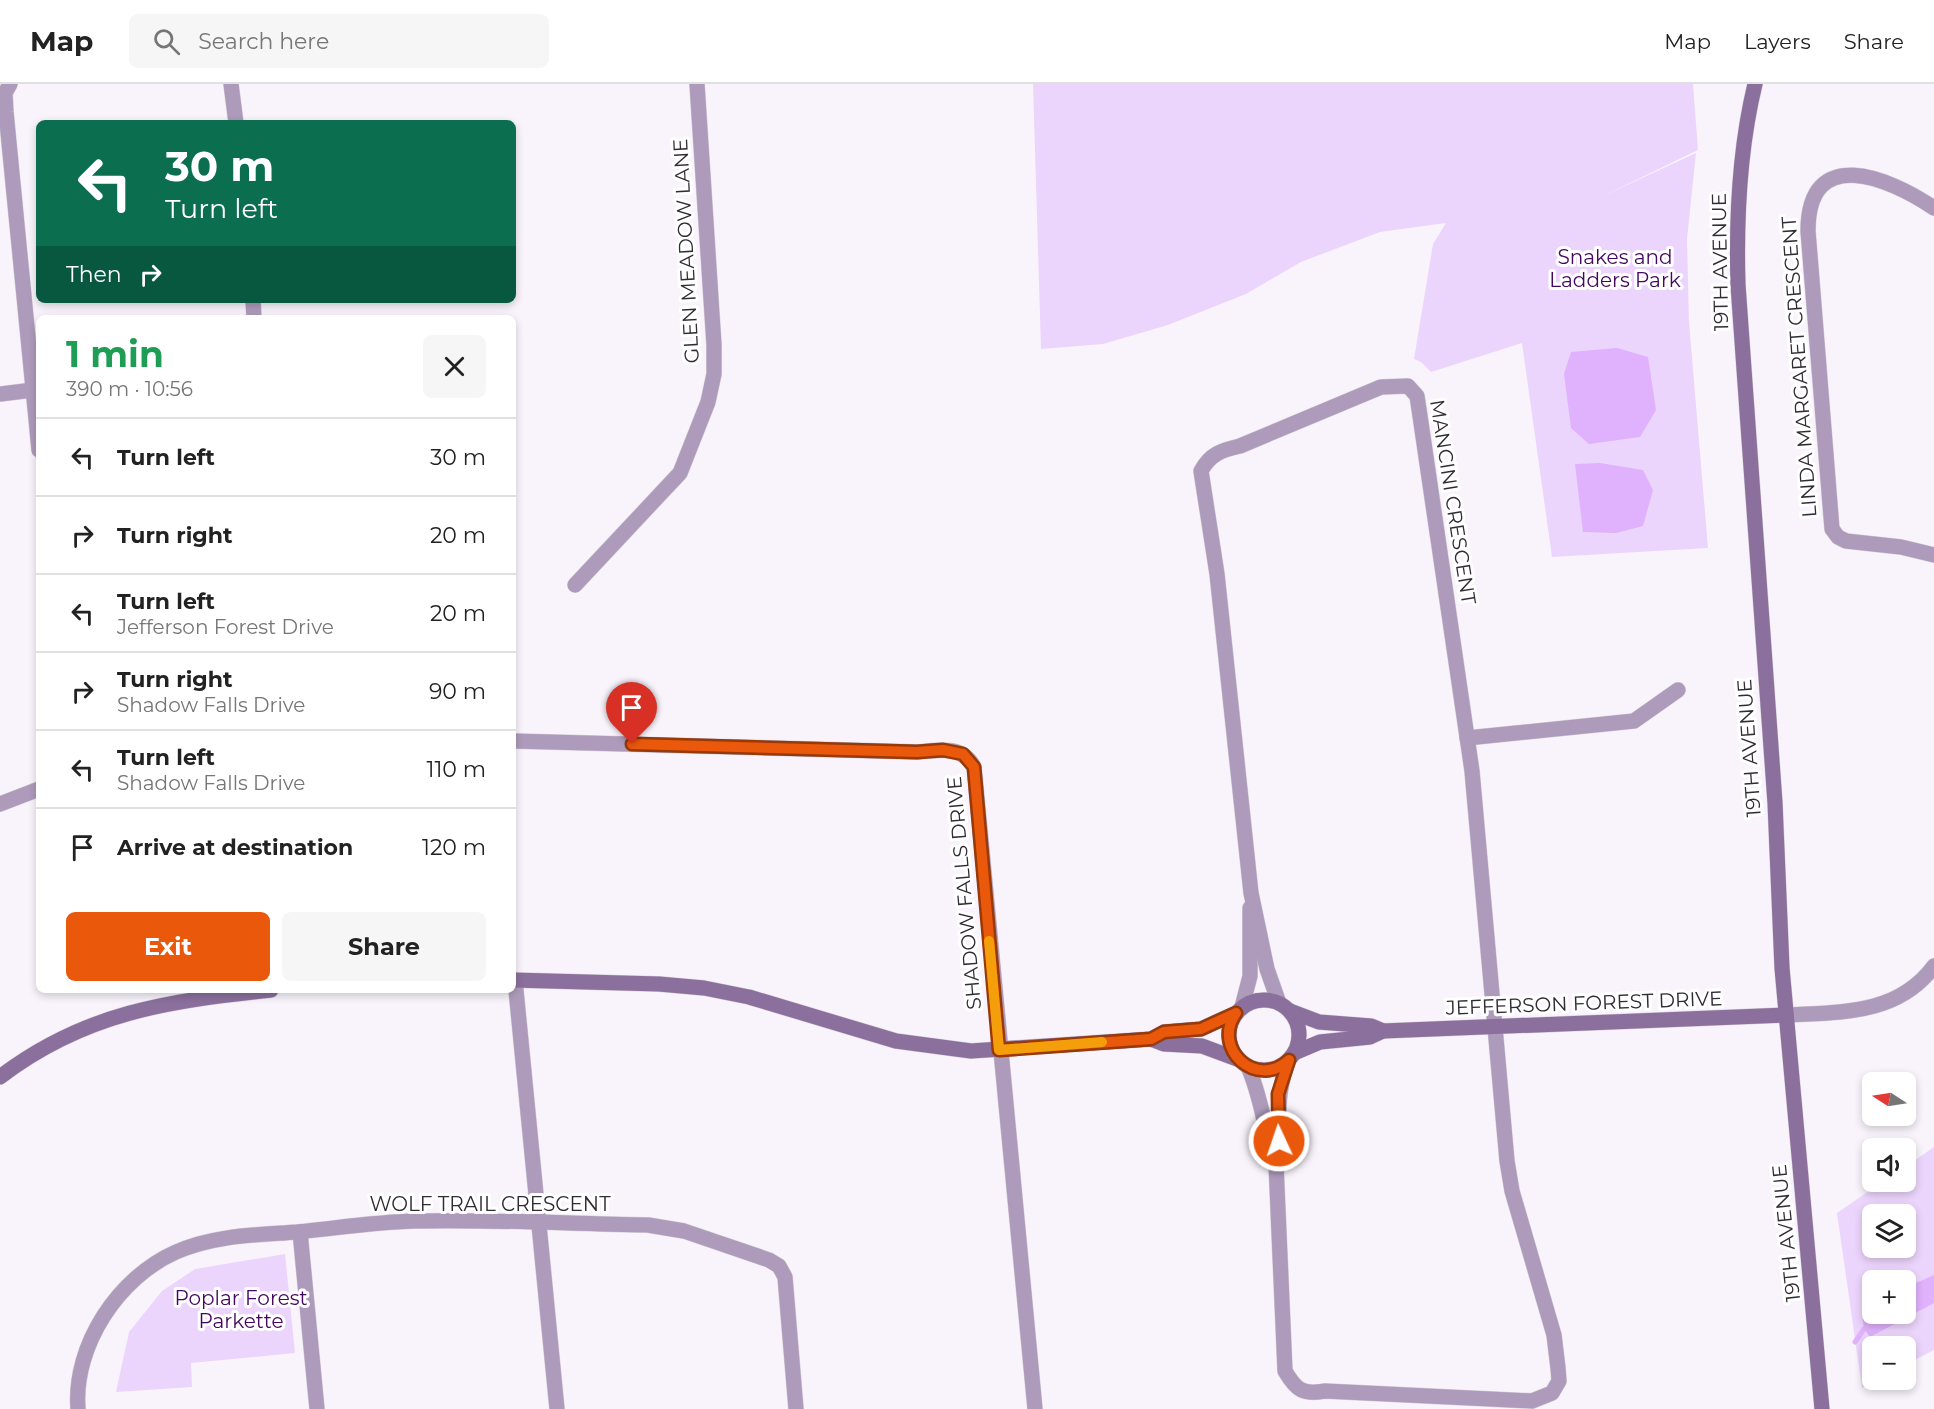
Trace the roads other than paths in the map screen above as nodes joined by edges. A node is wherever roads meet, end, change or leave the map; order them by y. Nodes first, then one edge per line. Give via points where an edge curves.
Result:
1 (10, 84) edge
2 (231, 84) edge
3 (697, 84) edge
4 (1755, 84) edge
5 (236, 120) edge
6 (1934, 208) edge
7 (33, 390) junction
8 (0, 394) edge
9 (36, 420) edge
10 (1934, 555) edge
11 (576, 585) dead end
12 (1678, 690) dead end
13 (1467, 738) junction
14 (516, 741) edge
15 (36, 790) edge
16 (0, 804) edge
17 (1251, 893) junction
18 (1934, 966) edge
19 (516, 980) edge
20 (244, 993) edge
21 (515, 993) edge
22 (1285, 1007) junction
23 (1239, 1010) junction
24 (1786, 1016) junction
25 (1496, 1027) junction
26 (1383, 1031) junction
27 (1151, 1039) junction
28 (999, 1050) junction
29 (1292, 1056) junction
30 (1243, 1063) junction
31 (0, 1077) edge
32 (1276, 1164) junction
33 (538, 1222) junction
34 (300, 1232) junction
35 (78, 1409) edge
36 (316, 1409) edge
37 (557, 1409) edge
38 (796, 1409) edge
39 (1035, 1409) edge
40 (1822, 1409) edge

1 - 7 street via 5,93 6,112
2 - 5 street
3 - 11 street, GLEN MEADOW LANE via 714,345 714,374 708,402 680,473
4 - 24 street, 19TH AVENUE via 1741,168 1738,285
6 - 10 street, LINDA MARGARET CRESCENT via 1888,183 1840,175 1827,180 1815,192 1808,209 1832,529 1846,541
7 - 8 street
7 - 9 street
12 - 13 street via 1634,722
13 - 17 street, MANCINI CRESCENT via 1417,396 1408,386 1381,387 1208,458 1202,471 1203,487
13 - 25 street, MANCINI CRESCENT
14 - 28 street, SHADOW FALLS DRIVE via 943,750 963,754 974,767
15 - 16 street
17 - 22 street, MANCINI CRESCENT via 1267,969
17 - 23 street, MANCINI CRESCENT via 1250,976
18 - 24 street via 1908,992 1881,1005
19 - 28 street via 704,988 749,997 896,1041 971,1051
20 - 31 street via 132,1011 75,1032
21 - 33 street
22 - 23 street via 1256,1000
22 - 26 street, JEFFERSON FOREST DRIVE via 1319,1022 1371,1026
22 - 29 street via 1299,1029
23 - 27 street via 1201,1029 1164,1032
23 - 30 street via 1228,1039
24 - 25 street, JEFFERSON FOREST DRIVE
24 - 40 street, 19TH AVENUE
25 - 26 street, JEFFERSON FOREST DRIVE
25 - 32 street, MANCINI CRESCENT via 1512,1191 1554,1335 1558,1381 1552,1393 1532,1401 1325,1391 1310,1394 1294,1385 1285,1371
26 - 29 street, JEFFERSON FOREST DRIVE via 1370,1037 1320,1042
27 - 28 street
27 - 30 street via 1164,1044 1202,1046
28 - 39 street, SHADOW FALLS DRIVE
29 - 30 street via 1272,1070 1257,1070
29 - 32 street via 1278,1094
30 - 32 street via 1262,1105
33 - 34 street, WOLF TRAIL CRESCENT via 416,1221
33 - 37 street
33 - 38 street, WOLF TRAIL CRESCENT via 648,1225 684,1231 778,1266 785,1276
34 - 35 street, WOLF TRAIL CRESCENT via 202,1243 177,1251 139,1276 118,1297 92,1339 79,1384
34 - 36 street

